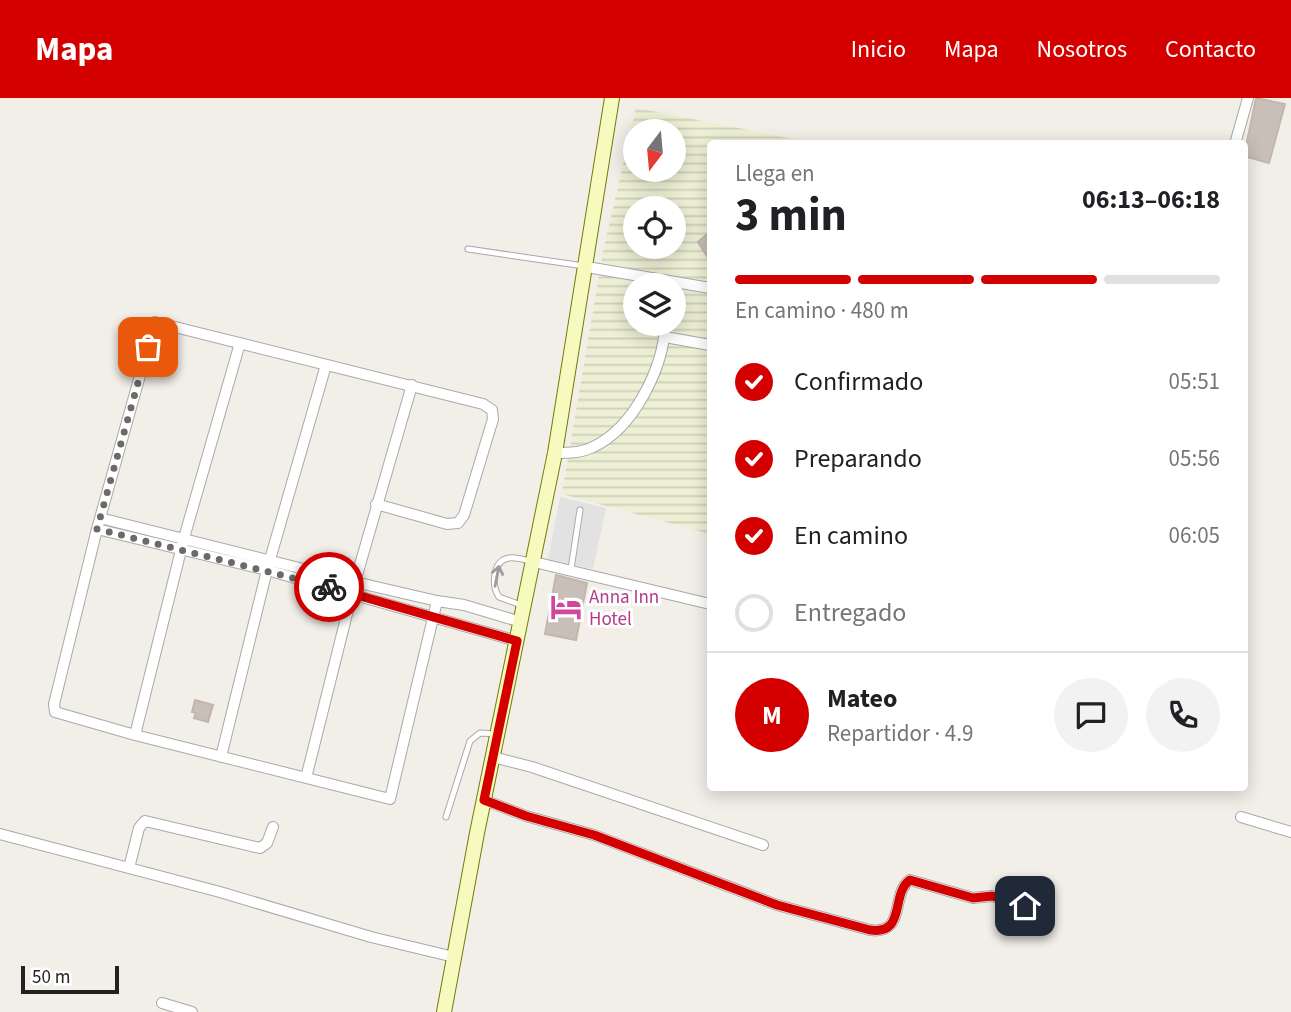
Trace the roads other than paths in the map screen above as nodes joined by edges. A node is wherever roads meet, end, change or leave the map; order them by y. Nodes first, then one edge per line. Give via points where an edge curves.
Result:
1 (612, 98) edge
2 (1248, 98) edge
3 (1236, 140) edge
4 (468, 249) dead end
5 (587, 267) junction
6 (623, 275) edge
7 (686, 286) edge
8 (707, 288) edge
9 (665, 337) joint
10 (240, 343) junction
11 (707, 344) edge
12 (326, 365) junction
13 (412, 385) junction
14 (555, 453) junction
15 (376, 504) junction
16 (580, 510) dead end
17 (98, 524) junction
18 (184, 538) junction
19 (181, 550) junction
20 (534, 562) junction
21 (268, 565) junction
22 (571, 569) junction
23 (353, 588) junction
24 (437, 601) junction
25 (707, 603) edge
26 (525, 606) junction
27 (486, 612) junction
28 (434, 616) junction
29 (522, 622) junction
30 (482, 630) junction
31 (517, 641) junction
32 (497, 734) junction
33 (135, 735) junction
34 (221, 757) junction
35 (494, 757) junction
36 (306, 778) junction
37 (484, 800) junction
38 (446, 817) dead end
39 (1241, 817) dead end
40 (273, 827) dead end
41 (1291, 832) edge
42 (0, 834) edge
43 (764, 845) dead end
44 (130, 869) junction
45 (1048, 913) dead end
46 (454, 957) junction
47 (162, 1003) dead end
48 (192, 1012) edge
49 (444, 1012) edge

1 - 5 main road
2 - 3 street
4 - 5 lane
5 - 6 street
5 - 14 main road
7 - 8 street
9 - 11 street
9 - 14 street via 647,388 617,429 584,451
10 - 12 street
10 - 17 street via 155,322
10 - 18 street
12 - 13 street
12 - 21 street
13 - 15 street
13 - 15 street via 483,404 492,411 464,515 458,523 447,524
14 - 20 main road
15 - 23 street
16 - 22 lane
17 - 18 street
17 - 19 street
17 - 33 street via 54,710
18 - 19 street
18 - 21 street
19 - 21 street
19 - 33 street
20 - 22 street
20 - 26 main road
26 -> 20 lane via 499,597 494,579 503,560
21 - 23 street
21 - 34 street
22 - 25 street
23 - 24 street
23 - 28 street
23 - 36 street
24 - 27 street
24 - 28 street
26 - 29 main road
27 - 29 street
27 - 30 street
28 - 30 street
28 - 36 street via 390,799
29 - 31 main road
30 - 31 street
31 - 32 main road
32 - 35 main road
32 - 38 lane via 480,733 470,741
33 - 34 street
34 - 36 street
35 - 37 main road
35 - 43 street
37 - 45 street via 606,839 777,905 870,930 889,927 910,880 973,898 992,896
37 - 46 main road
39 - 41 street
40 - 44 street via 260,848 145,821 139,828
42 - 44 street
44 - 46 street
46 - 49 main road
47 - 48 street

